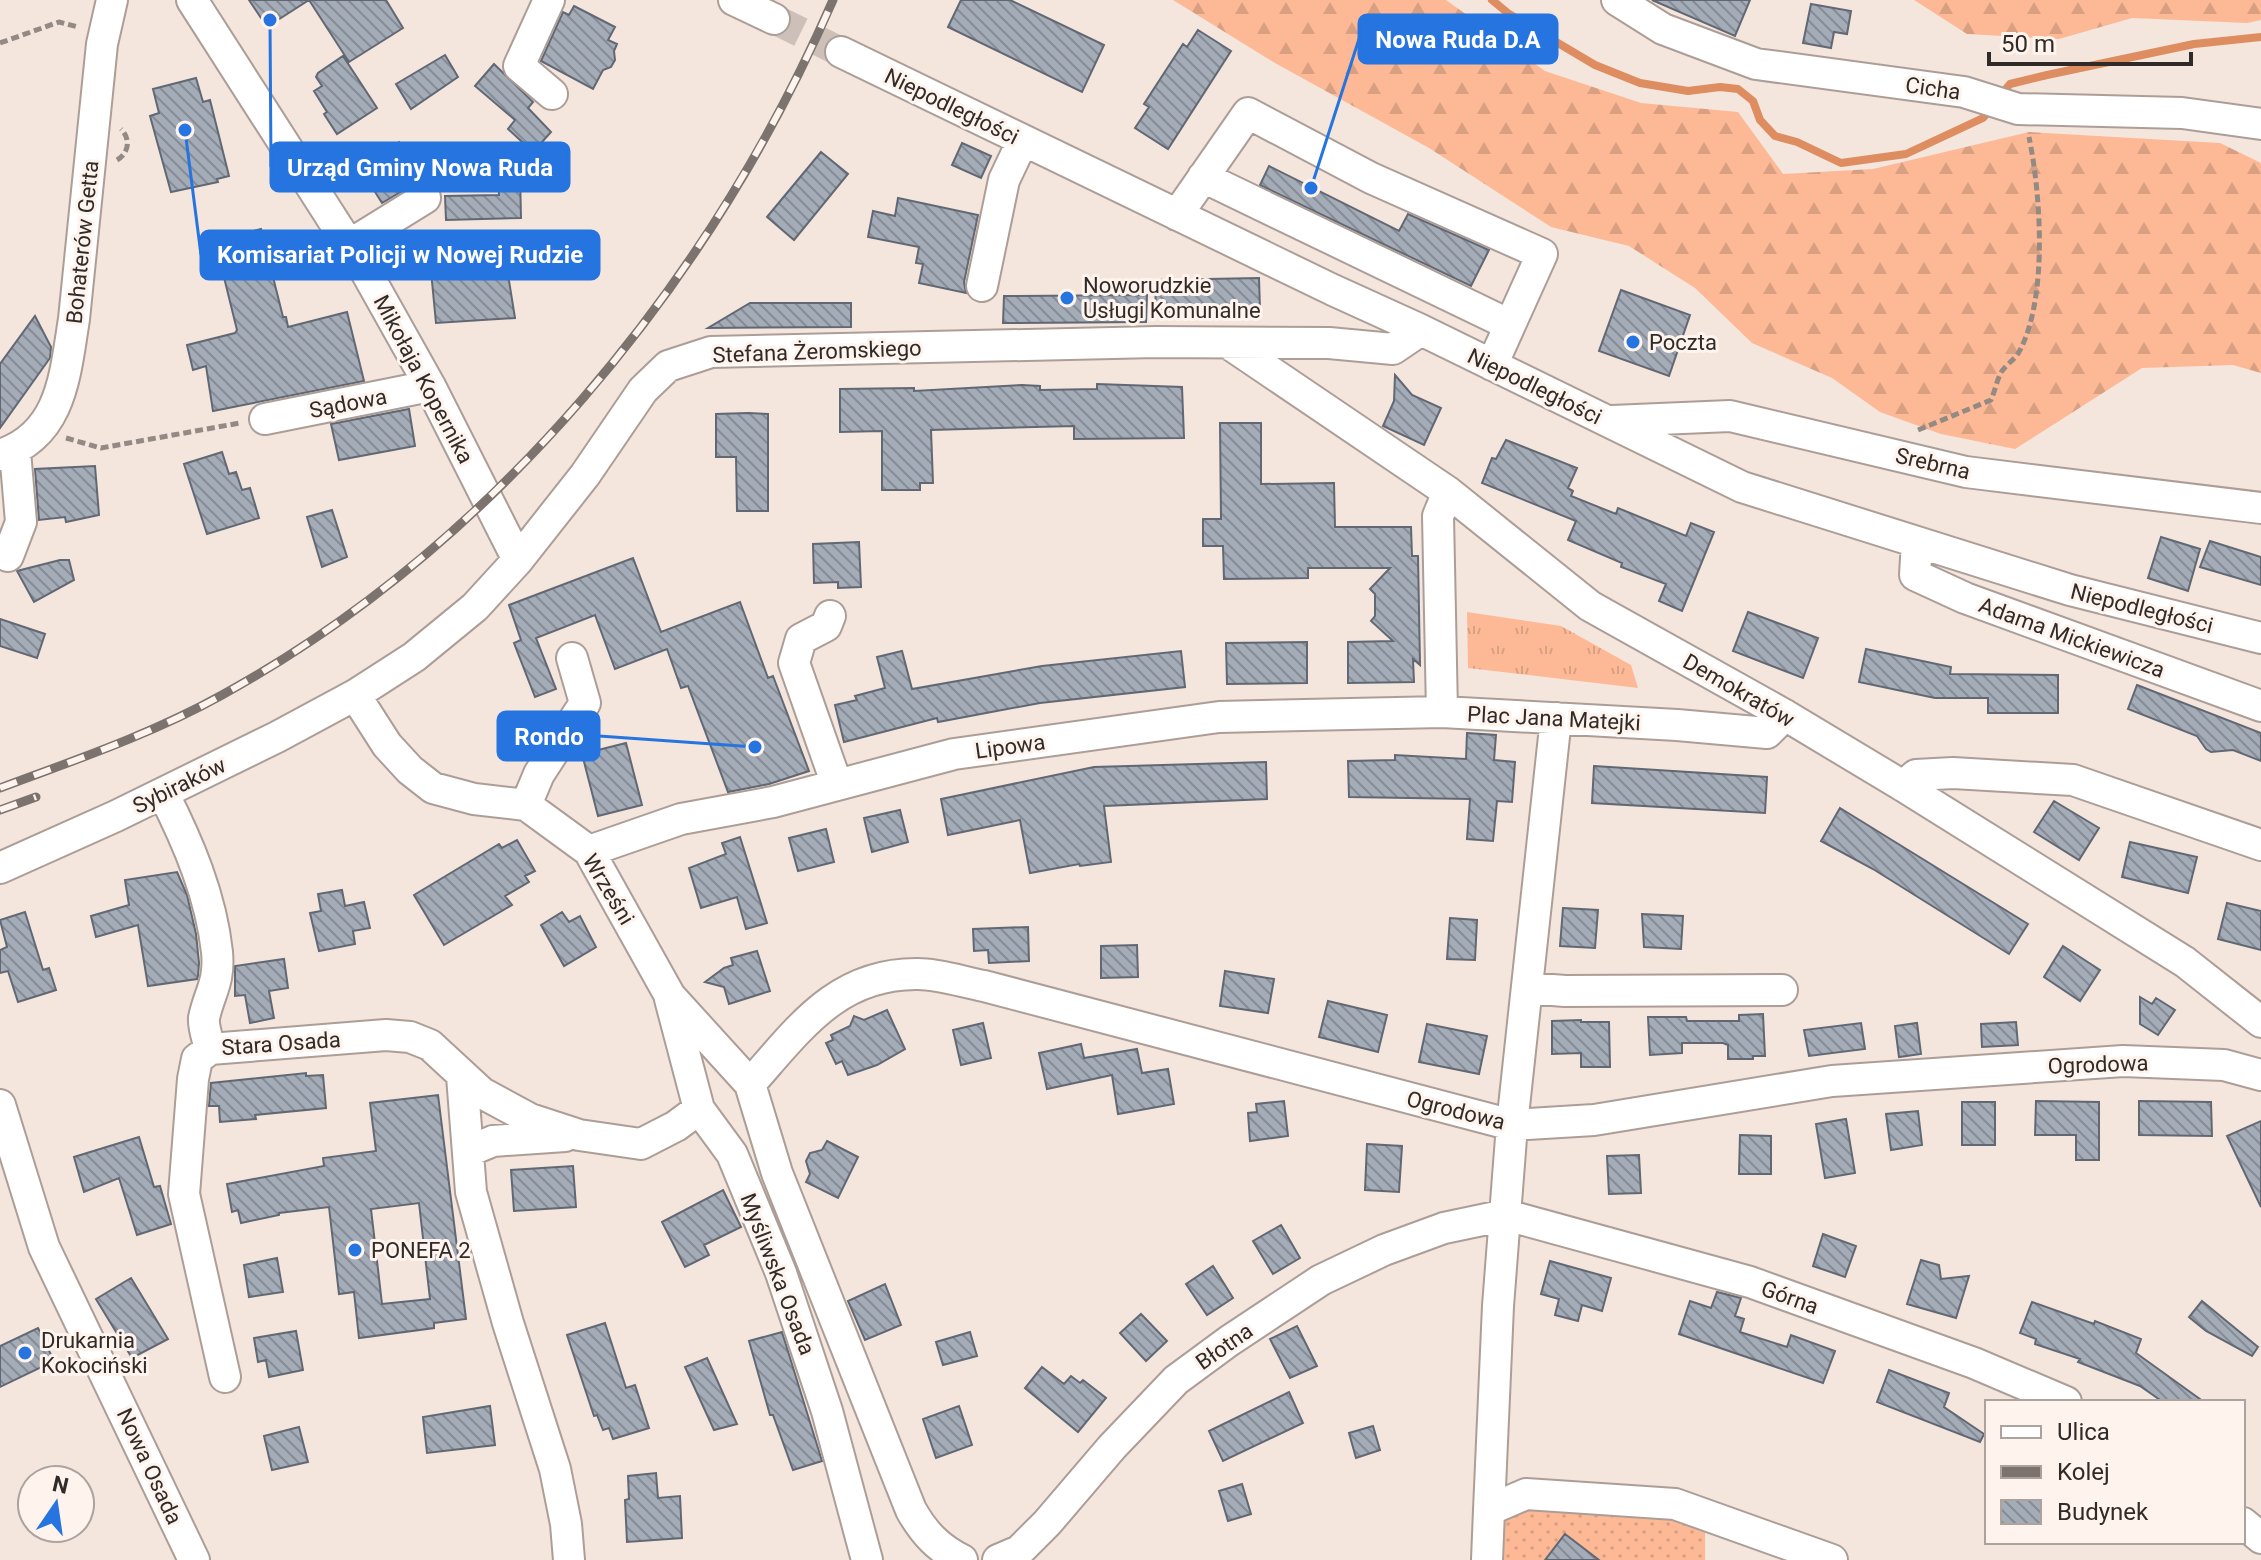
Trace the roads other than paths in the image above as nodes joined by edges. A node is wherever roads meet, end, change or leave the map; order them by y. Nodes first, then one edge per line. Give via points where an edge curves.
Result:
1 (112, 0) edge
2 (192, 0) edge
3 (549, 0) edge
4 (734, 0) edge
5 (1617, 0) edge
6 (774, 19) tunnel mouth
7 (841, 52) tunnel mouth
8 (552, 94) dead end
9 (2261, 124) edge
10 (1023, 140) junction
11 (1203, 177) junction
12 (425, 198) dead end
13 (1177, 215) junction
14 (349, 245) junction
15 (1353, 248) junction
16 (982, 286) dead end
17 (1333, 290) junction
18 (1510, 325) junction
19 (1421, 330) junction
20 (1228, 343) junction
21 (1492, 365) junction
22 (430, 386) junction
23 (265, 419) road end
24 (1607, 421) junction
25 (8, 453) edge
26 (1448, 492) junction
27 (2261, 508) edge
28 (1917, 542) junction
29 (8, 556) dead end
30 (518, 560) junction
31 (830, 616) dead end
32 (2261, 638) edge
33 (572, 658) dead end
34 (355, 695) junction
35 (2261, 706) edge
36 (1442, 712) junction
37 (1785, 715) junction
38 (1556, 718) junction
39 (837, 785) junction
40 (1903, 786) junction
41 (163, 793) junction
42 (526, 805) junction
43 (2261, 845) edge
44 (589, 851) junction
45 (0, 868) edge
46 (1527, 988) junction
47 (1782, 990) dead end
48 (670, 996) junction
49 (2261, 1022) edge
50 (210, 1049) junction
51 (2261, 1075) edge
52 (462, 1076) junction
53 (750, 1084) junction
54 (0, 1105) edge
55 (699, 1109) junction
56 (1512, 1125) junction
57 (579, 1135) junction
58 (469, 1151) junction
59 (1506, 1215) junction
60 (225, 1377) dead end
61 (2061, 1400) edge
62 (1489, 1510) junction
63 (2245, 1525) edge
64 (2261, 1538) edge
65 (194, 1560) edge
66 (569, 1560) edge
67 (867, 1560) edge
68 (962, 1560) edge
69 (998, 1560) edge
70 (1487, 1560) edge
71 (1832, 1560) edge

1 - 25 street, Bohaterów Getta via 102,44 68,361 56,407 40,432
2 - 14 street, Mikołaja Kopernika
3 - 8 street via 519,66
4 - 6 street
5 - 9 street, Cicha via 1663,29 1756,64 1964,92 2021,109 2182,113
7 - 10 street, Niepodległości
10 - 13 street, Niepodległości
10 - 16 street via 1004,180
11 - 13 street
11 - 15 street
11 - 18 street via 1248,113 1336,172 1542,254
12 - 14 street
13 - 17 street, Niepodległości
14 - 22 street, Mikołaja Kopernika
15 - 17 street
15 - 18 street
17 - 19 street, Niepodległości
18 - 21 street
19 - 20 street, Stefana Żeromskiego via 1393,349
19 - 21 street, Niepodległości
20 - 26 street, Demokratów
20 - 30 street, Stefana Żeromskiego via 711,352 668,366 643,390
21 - 24 street, Niepodległości
22 - 23 street, Sądowa
22 - 30 street, Mikołaja Kopernika
24 - 27 street, Srebrna via 1730,416 1966,472
24 - 28 street, Niepodległości via 1742,487
25 - 29 street via 21,522
26 - 36 street, Plac Jana Matejki via 1438,516
26 - 37 street, Demokratów via 1590,606
28 - 32 street, Niepodległości via 2070,590
28 - 35 street, Adama Mickiewicza via 1915,575
30 - 34 street, Stefana Żeromskiego via 475,607 414,657
31 - 39 street via 826,626 801,639 794,663
33 - 42 street via 585,703 539,774
34 - 41 street, Sybiraków
34 - 42 street, Wrześni via 387,745 433,788
36 - 38 street, Plac Jana Matejki
36 - 39 street, Lipowa via 1219,717 954,754
37 - 38 street, Plac Jana Matejki via 1767,733
37 - 40 street, Demokratów
38 - 46 street
39 - 44 street, Lipowa via 681,819
40 - 43 street via 1916,775 1953,773 2073,780
40 - 49 street, Demokratów via 2185,962
41 - 45 street, Sybiraków
41 - 50 street, Stara Osada via 188,841 217,952 216,985 203,1021
42 - 44 street, Wrześni
44 - 48 street, Wrześni
46 - 47 street
46 - 56 street
48 - 53 street, Wrześni
48 - 55 street, Myśliwska Osada
50 - 52 street, Stara Osada via 410,1037 430,1045
50 - 60 street via 197,1059 193,1079 184,1194
51 - 56 street, Ogrodowa via 2224,1065 2093,1063 1832,1081 1594,1120
52 - 57 street, Stara Osada via 506,1107
52 - 58 street
53 - 56 street, Ogrodowa via 826,1003 875,977 920,973
53 - 68 street via 777,1173 911,1510 923,1532
54 - 65 street, Nowa Osada via 44,1247
55 - 57 street, Stara Osada via 641,1144
55 - 67 street, Myśliwska Osada via 732,1154 781,1273 827,1411
56 - 59 street
57 - 58 street, Stara Osada via 493,1141
58 - 66 street via 471,1192 555,1469
59 - 61 street, Górna via 1750,1282
59 - 62 street
59 - 69 street, Błotna via 1444,1228 1384,1250 1321,1280 1229,1341 1176,1380 1047,1523 1019,1551
62 - 70 street
62 - 71 street via 1526,1494 1675,1504
63 - 64 street

